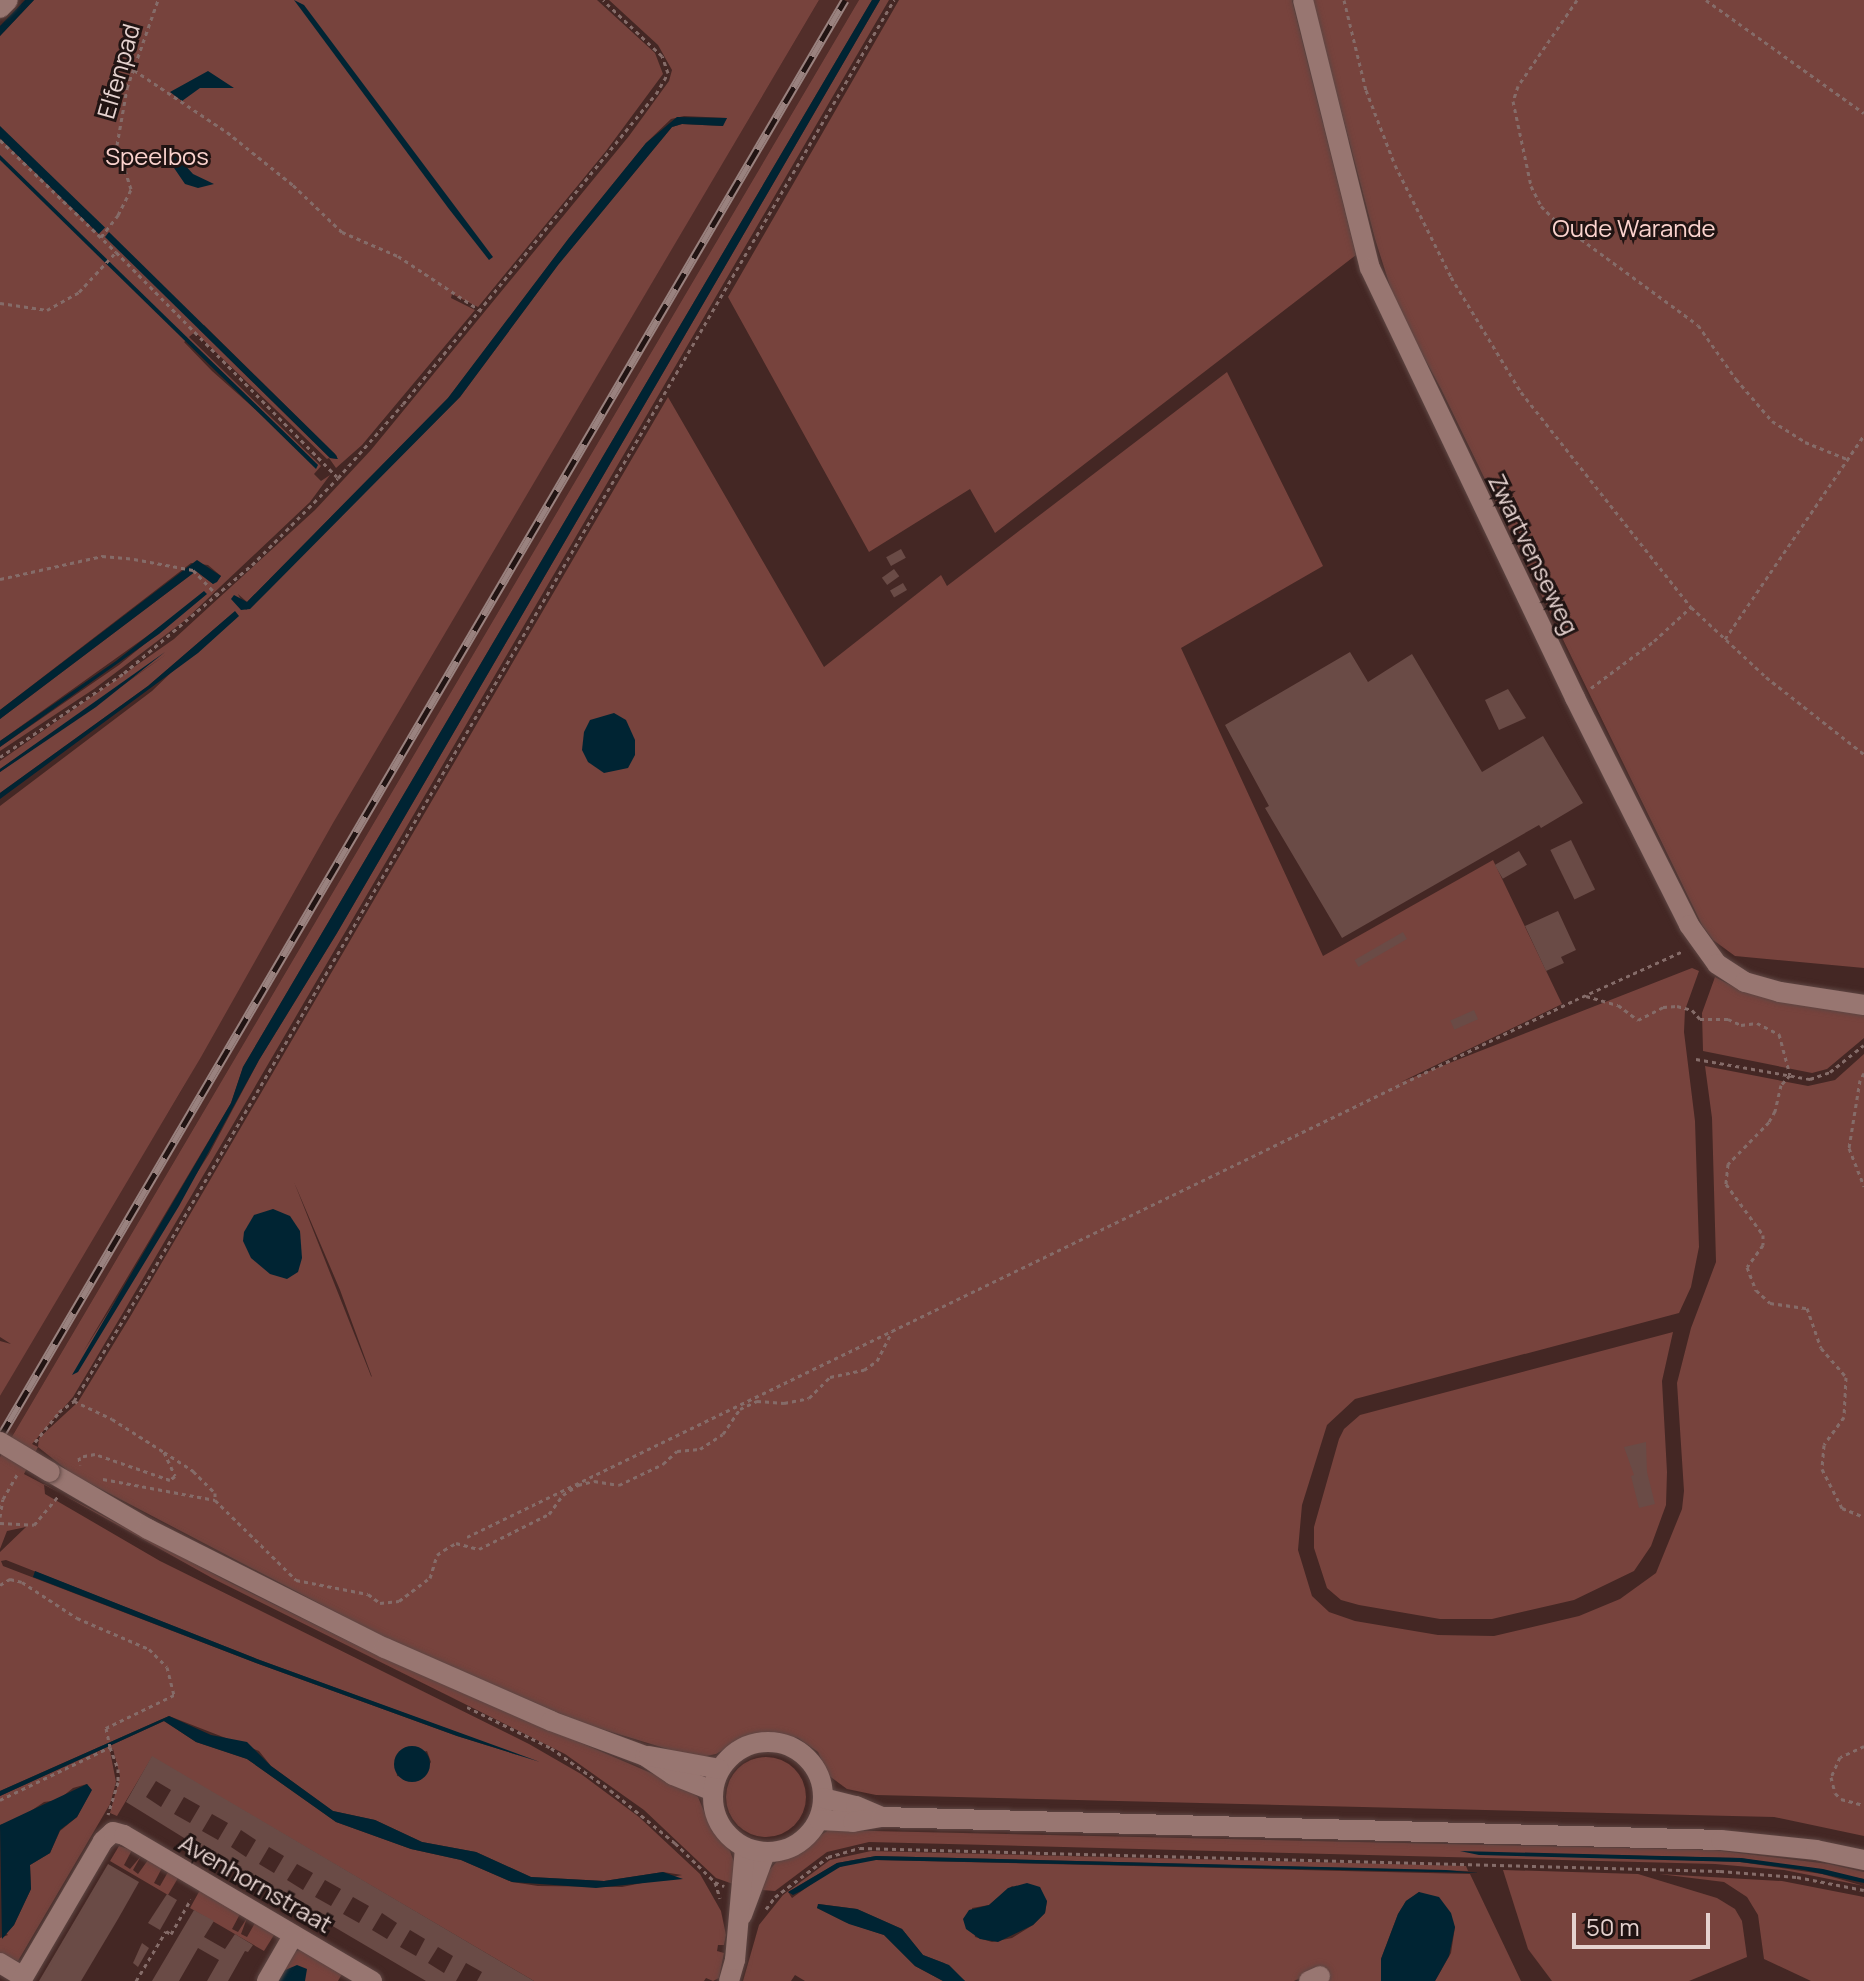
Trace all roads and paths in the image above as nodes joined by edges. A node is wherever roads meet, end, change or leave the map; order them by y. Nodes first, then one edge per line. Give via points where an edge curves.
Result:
1 (8, 0) edge
2 (158, 0) edge
3 (603, 0) edge
4 (894, 0) edge
5 (1303, 0) edge
6 (1344, 0) edge
7 (1577, 0) edge
8 (1706, 0) edge
9 (0, 8) edge
10 (134, 70) junction
11 (1864, 113) edge
12 (0, 140) edge
13 (102, 237) junction
14 (116, 252) junction
15 (0, 303) edge
16 (481, 311) junction
17 (1864, 435) edge
18 (1847, 459) junction
19 (338, 478) junction
20 (0, 579) edge
21 (219, 597) junction
22 (1691, 607) junction
23 (1725, 639) junction
24 (1575, 698) junction
25 (1864, 754) edge
26 (0, 757) edge
27 (1701, 943) junction
28 (1586, 996) junction
29 (1864, 1005) edge
30 (1864, 1045) edge
31 (1696, 1059) dead end
32 (1864, 1073) edge
33 (1790, 1075) junction
34 (1864, 1186) edge
35 (893, 1330) junction
36 (0, 1442) edge
37 (164, 1452) junction
38 (90, 1473) dead end
39 (100, 1478) dead end
40 (49, 1482) junction
41 (58, 1496) junction
42 (215, 1500) junction
43 (69, 1503) dead end
44 (1864, 1517) edge
45 (0, 1523) edge
46 (467, 1537) dead end
47 (0, 1585) edge
48 (459, 1703) dead end
49 (1864, 1746) edge
50 (110, 1747) junction
51 (645, 1756) junction
52 (719, 1769) junction
53 (713, 1791) junction
54 (823, 1798) junction
55 (0, 1800) edge
56 (1864, 1805) edge
57 (882, 1817) junction
58 (819, 1820) junction
59 (113, 1832) junction
60 (745, 1847) junction
61 (765, 1853) junction
62 (1864, 1860) edge
63 (202, 1881) junction
64 (1864, 1890) edge
65 (746, 1891) junction
66 (293, 1936) junction
67 (0, 1963) edge
68 (22, 1979) edge
69 (136, 1981) edge
70 (267, 1981) edge
71 (372, 1981) edge
72 (729, 1981) edge

1 - 9 main road
2 - 10 path, Elfenpad
3 - 16 path via 662,56 668,73
4 - 37 path via 74,1401
5 - 24 main road, Zwartvenseweg via 1370,268
6 - 22 path via 1366,90 1395,165 1451,277 1521,392
7 - 18 path via 1513,101 1531,186 1541,206 1698,325 1772,421
8 - 11 path
10 - 13 path, Elfenpad via 117,145 131,189
10 - 16 path via 227,132 342,232 398,256
12 - 13 path
13 - 14 path
14 - 15 path via 79,292 47,310
14 - 19 path
16 - 19 path
17 - 18 path
18 - 23 path
19 - 21 path
20 - 21 path via 102,556 193,570
21 - 26 path via 124,673
22 - 23 path
22 - 24 path via 1612,675
23 - 25 path
24 - 27 main road, Zwartvenseweg
27 - 28 path
27 - 29 main road, Zwartvenseweg via 1717,964 1745,982
28 - 33 path via 1618,1005 1638,1020 1669,1005 1689,1008 1700,1019 1765,1026 1779,1034
28 - 35 path
30 - 33 path via 1830,1072 1810,1079
31 - 33 path
32 - 34 path via 1849,1148
33 - 44 path via 1781,1085 1769,1122 1728,1164 1726,1184 1763,1235 1763,1245 1747,1267 1756,1290 1770,1303 1807,1308 1821,1348 1846,1377 1844,1417 1824,1445 1822,1469 1842,1508
35 - 42 path via 877,1361 864,1370 830,1377 809,1398 757,1401 740,1409 723,1434 700,1449 677,1451 663,1464 619,1485 578,1485 549,1514 479,1549 456,1543 437,1555 430,1578 406,1599 380,1603 368,1594 296,1580
35 - 46 path
36 - 40 main road, bridge
37 - 38 path via 174,1469 170,1480 105,1456 79,1457 78,1464
37 - 42 path via 193,1471 215,1493
39 - 42 path
40 - 41 path
40 - 51 main road via 385,1648
41 - 43 path
41 - 45 path via 34,1525
47 - 50 path via 10,1579 22,1582 77,1618 149,1649 167,1667 174,1695 106,1728
48 - 65 path via 551,1748 675,1843 715,1882
49 - 56 path via 1840,1757 1831,1777 1841,1799
50 - 55 path
50 - 59 path via 118,1769 108,1814
51 - 52 main road
51 - 53 main road via 673,1775
52 - 53 main road
52 - 54 main road via 753,1743 792,1746 820,1775
53 - 60 main road via 720,1824
54 - 57 main road
54 - 58 main road
57 - 58 main road
57 - 62 main road via 1721,1840
58 - 61 main road via 796,1845
59 - 63 main road, Avenhornstraat
59 - 68 main road
60 - 61 main road
60 - 65 main road
61 - 65 main road
63 - 66 main road, Avenhornstraat
63 - 69 path
64 - 65 path via 1797,1877 1720,1871 860,1848 828,1857 775,1897
65 - 72 main road
66 - 70 main road
66 - 71 main road, Avenhornstraat
67 - 68 main road

